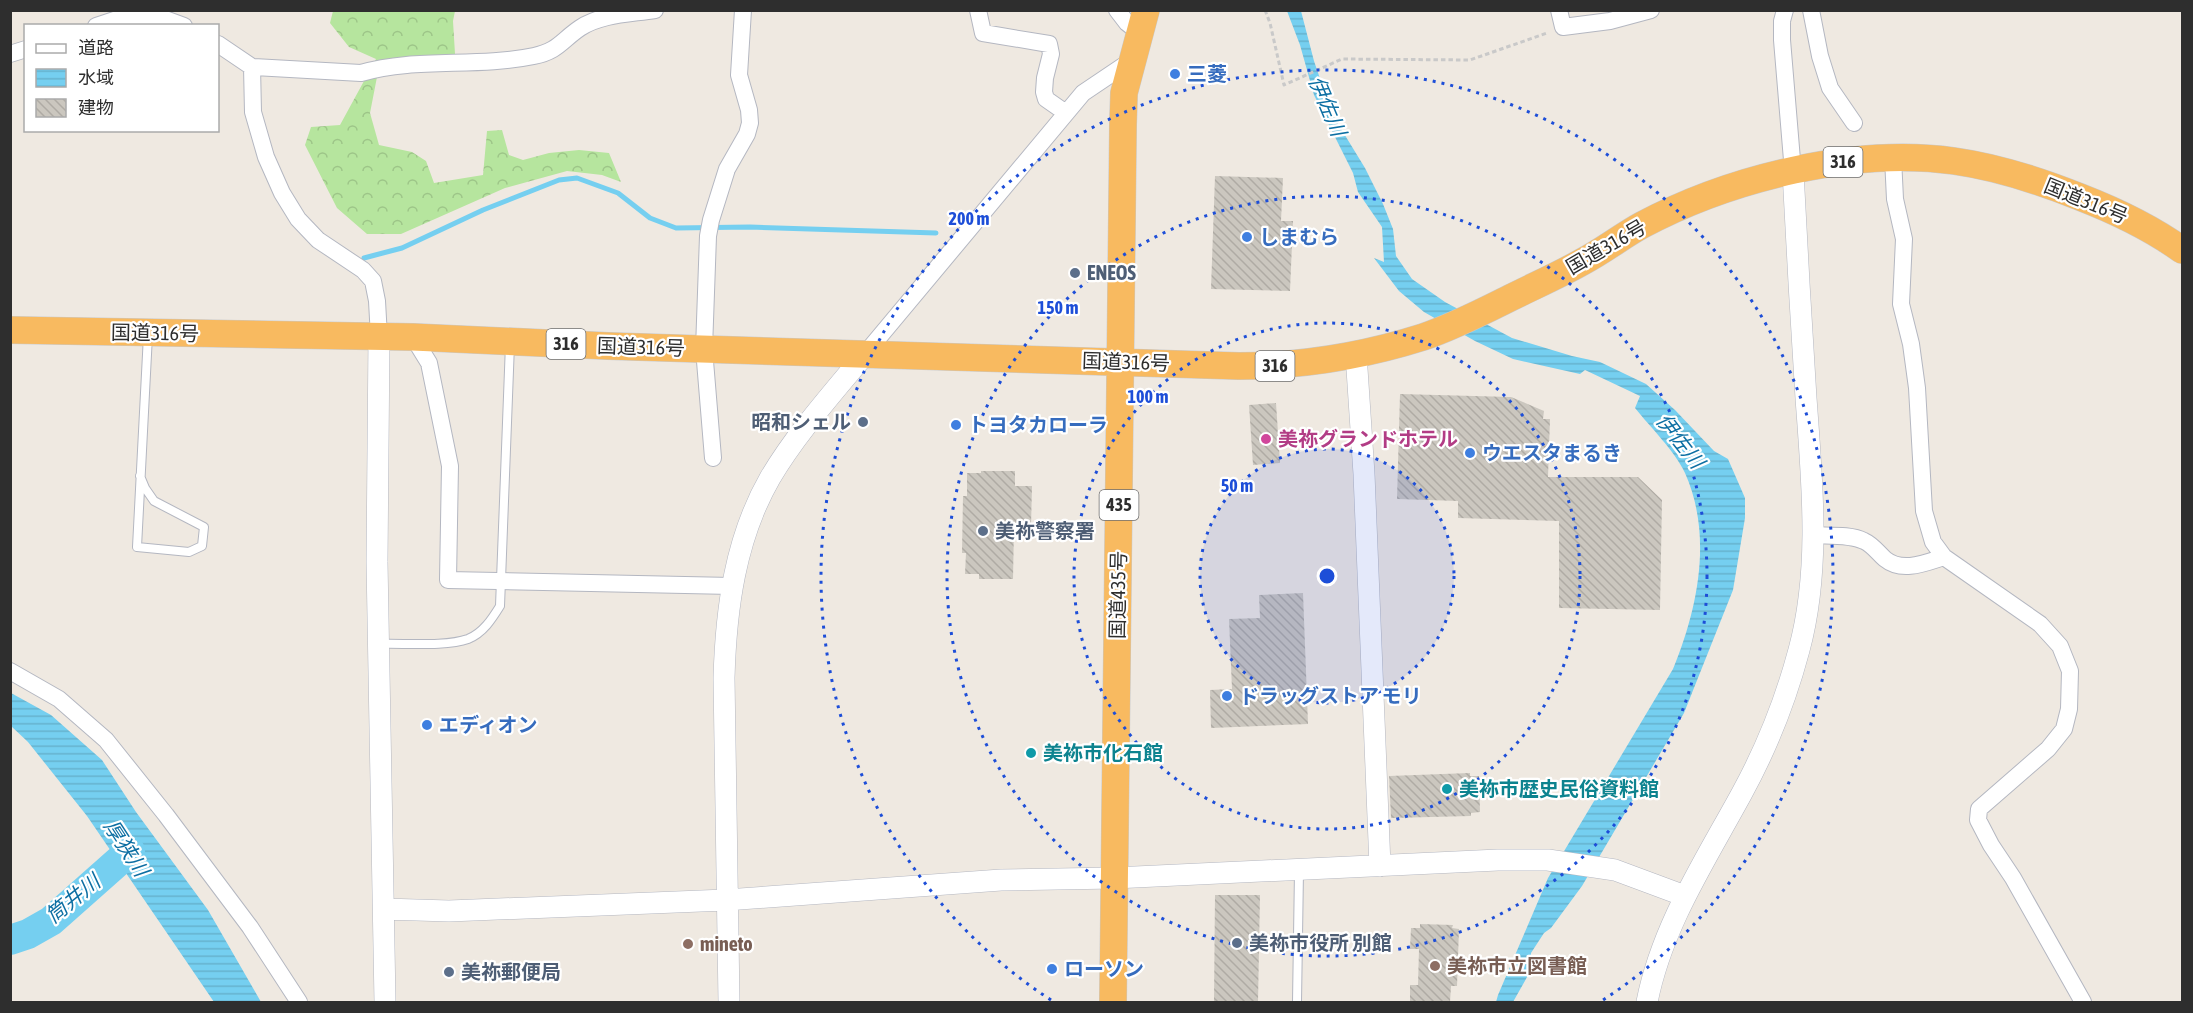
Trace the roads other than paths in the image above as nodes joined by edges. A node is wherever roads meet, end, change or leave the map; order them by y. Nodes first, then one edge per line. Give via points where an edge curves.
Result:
1 (655, 10) edge
2 (743, 10) edge
3 (978, 10) edge
4 (1117, 10) edge
5 (1651, 10) edge
6 (1785, 10) edge
7 (1811, 10) edge
8 (123, 14) edge
9 (1609, 16) edge
10 (1561, 19) edge
11 (1143, 22) edge
12 (100, 24) edge
13 (179, 24) edge
14 (219, 45) edge
15 (1132, 60) junction
16 (252, 67) junction
17 (1066, 113) junction
18 (1854, 123) dead end
19 (1893, 158) junction
20 (1793, 172) junction
21 (2182, 250) edge
22 (10, 330) edge
23 (148, 333) junction
24 (379, 337) junction
25 (413, 337) junction
26 (510, 341) junction
27 (704, 349) junction
28 (865, 354) junction
29 (1356, 354) junction
30 (1121, 362) junction
31 (713, 458) dead end
32 (140, 476) junction
33 (1813, 535) junction
34 (1944, 557) junction
35 (502, 581) junction
36 (732, 586) junction
37 (379, 644) junction
38 (10, 671) edge
39 (1380, 866) junction
40 (1299, 870) junction
41 (1114, 878) junction
42 (1684, 896) junction
43 (726, 900) junction
44 (384, 909) junction
45 (299, 1002) edge
46 (385, 1002) edge
47 (729, 1002) edge
48 (1113, 1002) edge
49 (1297, 1002) edge
50 (1647, 1002) edge
51 (2083, 1002) edge

1 - 16 street via 608,17 581,28 553,51 492,63 415,65 361,73
2 - 27 street via 739,75 750,123 727,169 711,220
3 - 17 street via 982,33 1049,44 1052,54 1044,92 1046,99
4 - 11 street via 1127,23
5 - 9 street
6 - 20 street via 1782,40
7 - 18 street via 1830,88
8 - 12 street
8 - 13 street
9 - 10 street
11 - 15 highway, 国道435号 / 435
14 - 16 street
15 - 17 street via 1083,93
15 - 30 highway, 国道435号 / 435 via 1124,93
16 - 24 street via 253,112 282,193 298,219 318,240 373,281
17 - 28 street
19 - 20 highway, 国道316号 / 316 via 1835,163
19 - 21 highway, 国道316号 / 316 via 1955,161 2058,188 2125,215
19 - 34 street via 1895,199 1904,239 1901,304 1917,388 1924,511 1933,542
20 - 29 highway, 国道316号 / 316 via 1750,181 1643,225 1583,262 1470,318 1425,336
20 - 33 street
22 - 23 highway, 国道316号 / 316
23 - 24 highway, 国道316号 / 316
23 - 32 lane
24 - 25 highway, 国道316号 / 316
24 - 37 street
25 - 26 highway, 国道316号 / 316
25 - 35 street via 429,363 450,466 448,580
26 - 27 highway, 国道316号 / 316
26 - 35 lane
27 - 28 highway, 国道316号 / 316
27 - 31 street
28 - 30 highway, 国道316号 / 316
28 - 36 street via 770,479 744,539
29 - 30 highway, 国道316号 / 316 via 1279,366
29 - 39 street
30 - 41 highway, 国道435号 / 435
32 - 32 lane via 154,501 204,527 202,546 189,552 137,547
33 - 34 street via 1865,541 1894,565 1911,567
33 - 42 street via 1810,589 1799,650 1785,691 1743,791
34 - 51 street via 2040,624 2060,646 2070,671 2064,729 2048,750 1979,809 1978,820
35 - 36 street
35 - 37 lane via 500,606 489,624 470,639 454,643
36 - 43 street via 724,678
37 - 44 street
38 - 45 street via 59,699 106,741 250,927
39 - 40 street
39 - 42 street via 1498,860 1581,863 1615,870
40 - 41 street
40 - 49 lane
41 - 43 street via 1001,880
41 - 48 highway, 国道435号 / 435
42 - 50 street via 1663,945
43 - 44 street via 449,911
43 - 47 street
44 - 46 street

